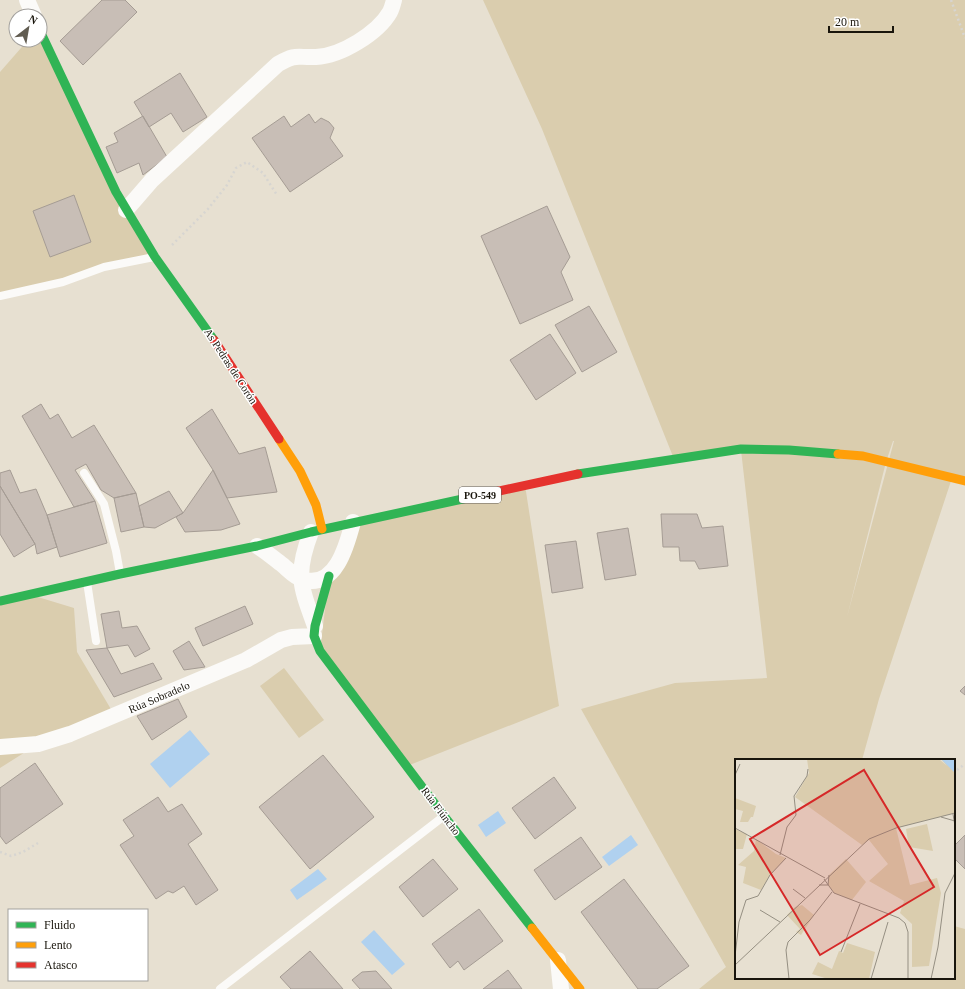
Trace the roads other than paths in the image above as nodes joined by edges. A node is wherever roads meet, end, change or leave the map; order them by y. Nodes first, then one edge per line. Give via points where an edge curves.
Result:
1 (394, 0) edge
2 (48, 48) edge
3 (126, 210) junction
4 (155, 257) junction
5 (0, 296) edge
6 (84, 473) dead end
7 (965, 481) edge
8 (353, 522) junction
9 (317, 530) junction
10 (257, 546) junction
11 (120, 574) junction
12 (329, 576) junction
13 (300, 579) junction
14 (87, 581) junction
15 (0, 601) edge
16 (314, 631) junction
17 (96, 641) dead end
18 (0, 747) edge
19 (444, 816) junction
20 (558, 960) junction
21 (220, 989) edge
22 (561, 989) edge
23 (580, 989) edge

1 - 3 street via 390,12 378,26 343,50 326,56 289,57 278,64 152,180
2 - 3 street, As Pedras de Corón
3 - 4 street, As Pedras de Corón
4 - 5 lane via 104,267 63,282
4 - 9 street, As Pedras de Corón via 206,327 300,471 316,505
6 - 11 lane via 104,504
7 - 8 street, PO-549 via 863,456 741,449 587,472
8 - 9 street, PO-549
8 - 12 street via 348,545
9 - 10 street, PO-549
9 - 13 street, Rúa Fiúncho via 304,552
10 - 11 street, PO-549
10 - 13 street
11 - 14 street, PO-549
12 - 13 street via 316,582
12 - 16 street
13 - 16 street, Rúa Fiúncho
14 - 15 street, PO-549
14 - 17 lane
16 - 18 street, Rúa Sobradelo via 281,640 246,660 70,734 38,744
16 - 19 street, Rúa Fiúncho via 320,652
19 - 20 street, Rúa Fiúncho
19 - 21 lane
20 - 22 street
20 - 23 street, Rúa Fiúncho

